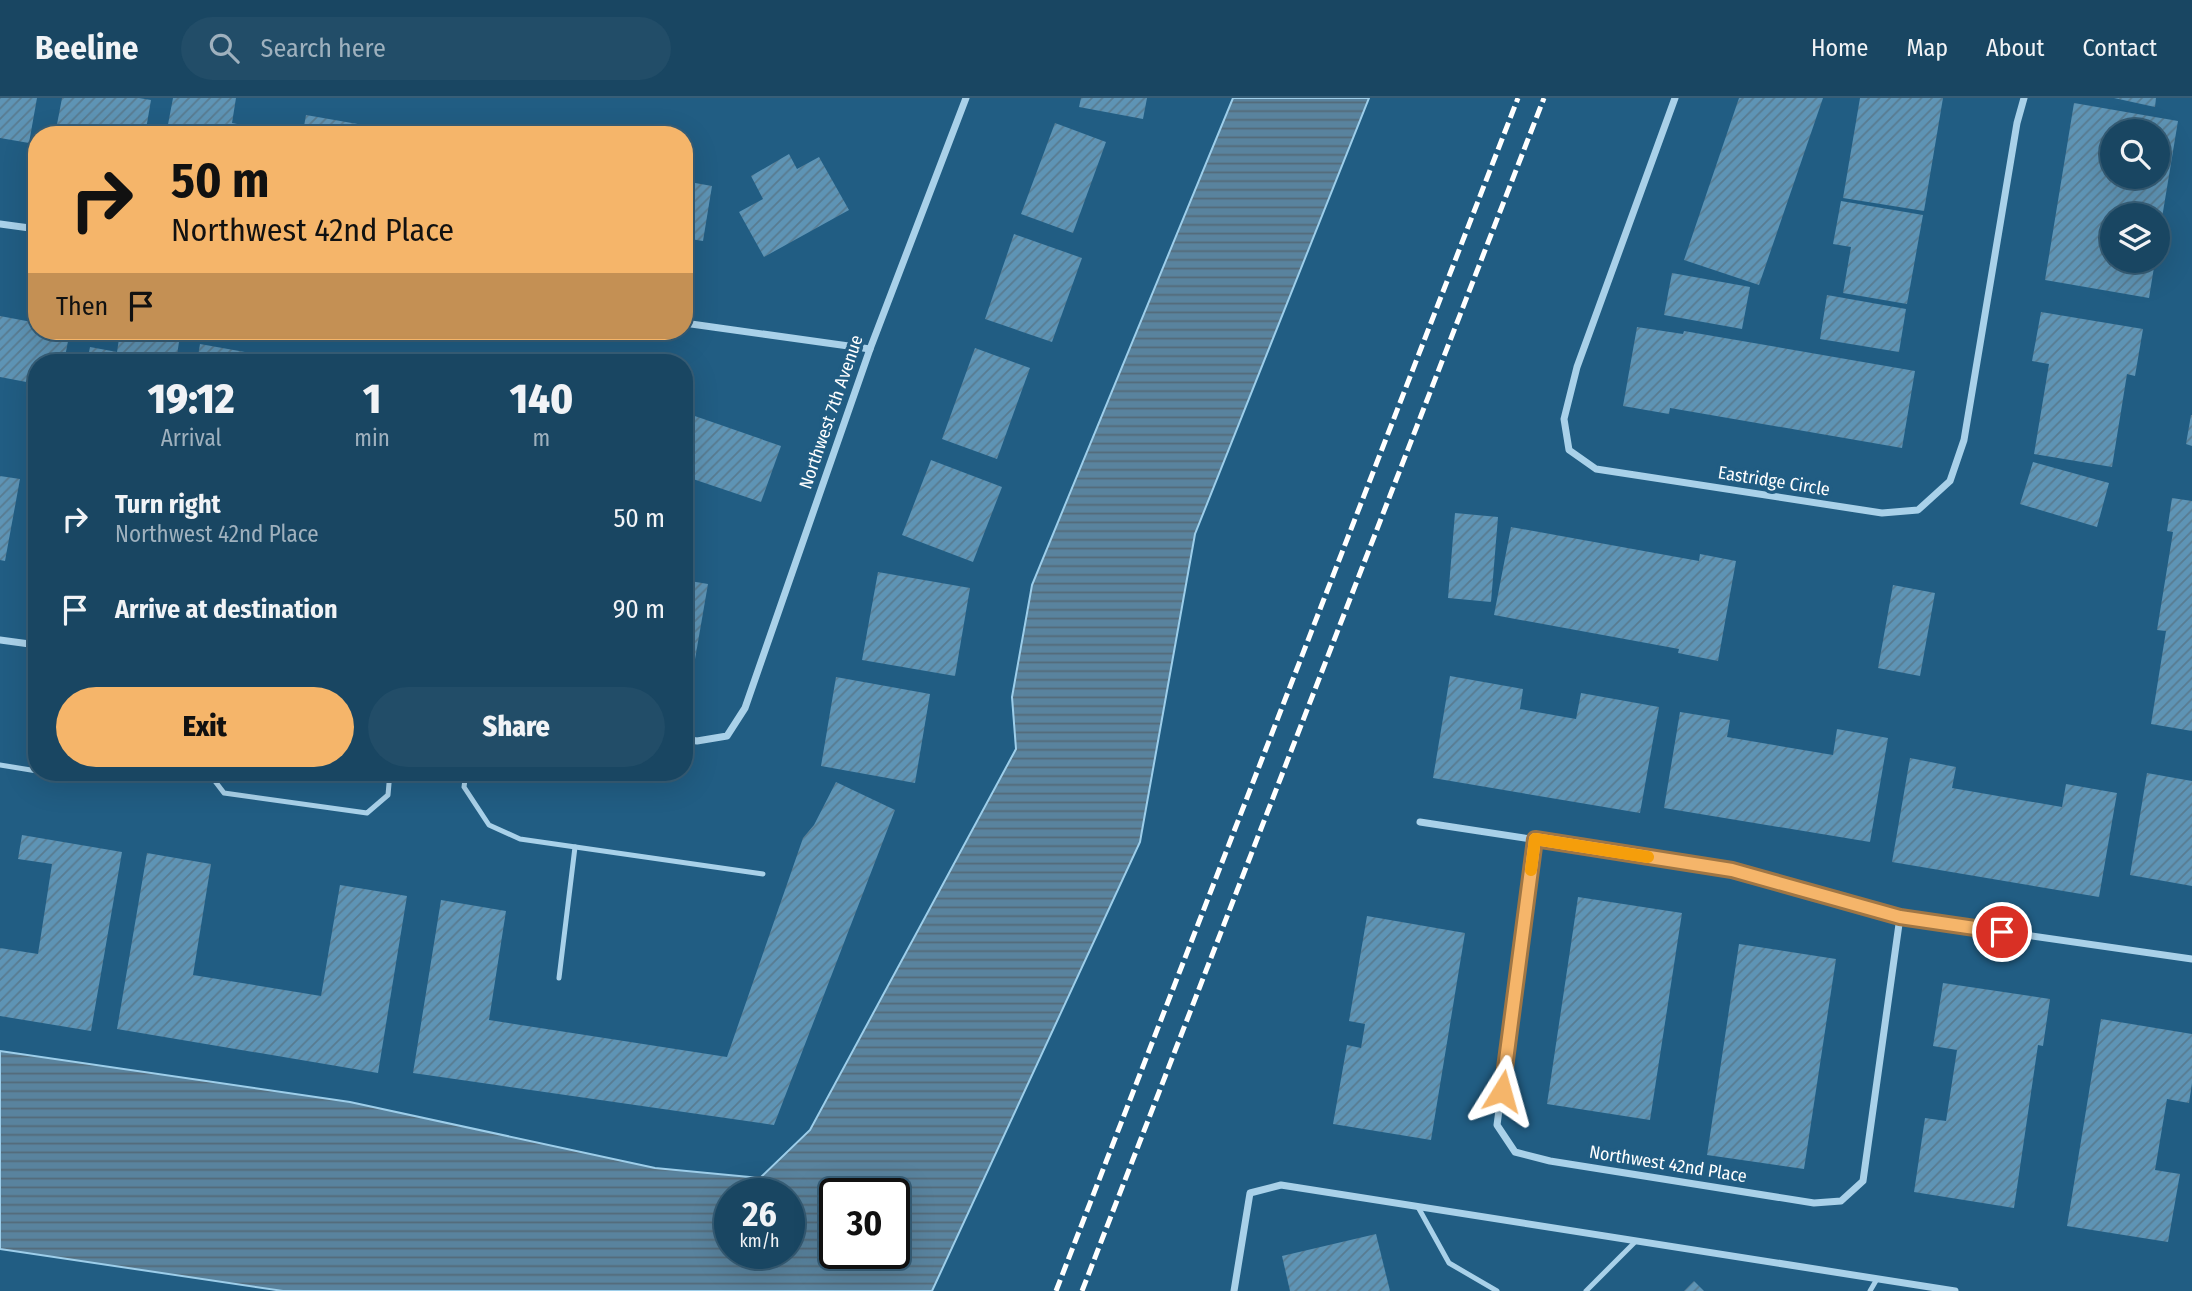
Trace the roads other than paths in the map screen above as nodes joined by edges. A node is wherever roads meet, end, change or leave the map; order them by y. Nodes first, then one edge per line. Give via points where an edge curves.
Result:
1 (966, 98) edge
2 (1675, 98) edge
3 (2024, 98) edge
4 (0, 224) edge
5 (28, 228) edge
6 (693, 324) edge
7 (870, 349) junction
8 (0, 640) edge
9 (28, 644) edge
10 (693, 740) edge
11 (0, 765) edge
12 (28, 770) edge
13 (215, 781) edge
14 (389, 781) edge
15 (465, 781) edge
16 (1420, 822) dead end
17 (1535, 839) junction
18 (575, 847) junction
19 (763, 874) dead end
20 (1900, 917) junction
21 (2192, 959) edge
22 (559, 978) dead end
23 (1418, 1207) junction
24 (1636, 1241) junction
25 (1877, 1279) junction
26 (1234, 1291) edge
27 (1497, 1291) edge
28 (1586, 1291) edge
29 (1870, 1291) edge
30 (1955, 1291) edge

1 - 7 street, Northwest 7th Avenue
2 - 3 street, Eastridge Circle via 1577,368 1564,419 1569,450 1596,469 1882,513 1918,510 1950,481 1964,440
4 - 5 street
6 - 7 street
7 - 10 street, Northwest 7th Avenue via 745,708 727,736
8 - 9 street
11 - 12 lane
13 - 14 lane via 225,793 367,813 388,794
15 - 18 lane via 489,825 520,839
16 - 17 street
17 - 20 street via 1732,870
17 - 20 street, Northwest 42nd Place via 1497,1125 1515,1152 1550,1161 1814,1203 1841,1201 1863,1181
18 - 19 lane
18 - 22 lane
20 - 21 street
23 - 24 street
23 - 26 street via 1281,1185 1250,1194
23 - 27 lane via 1449,1263
24 - 25 street
24 - 28 lane
25 - 29 lane
25 - 30 street

